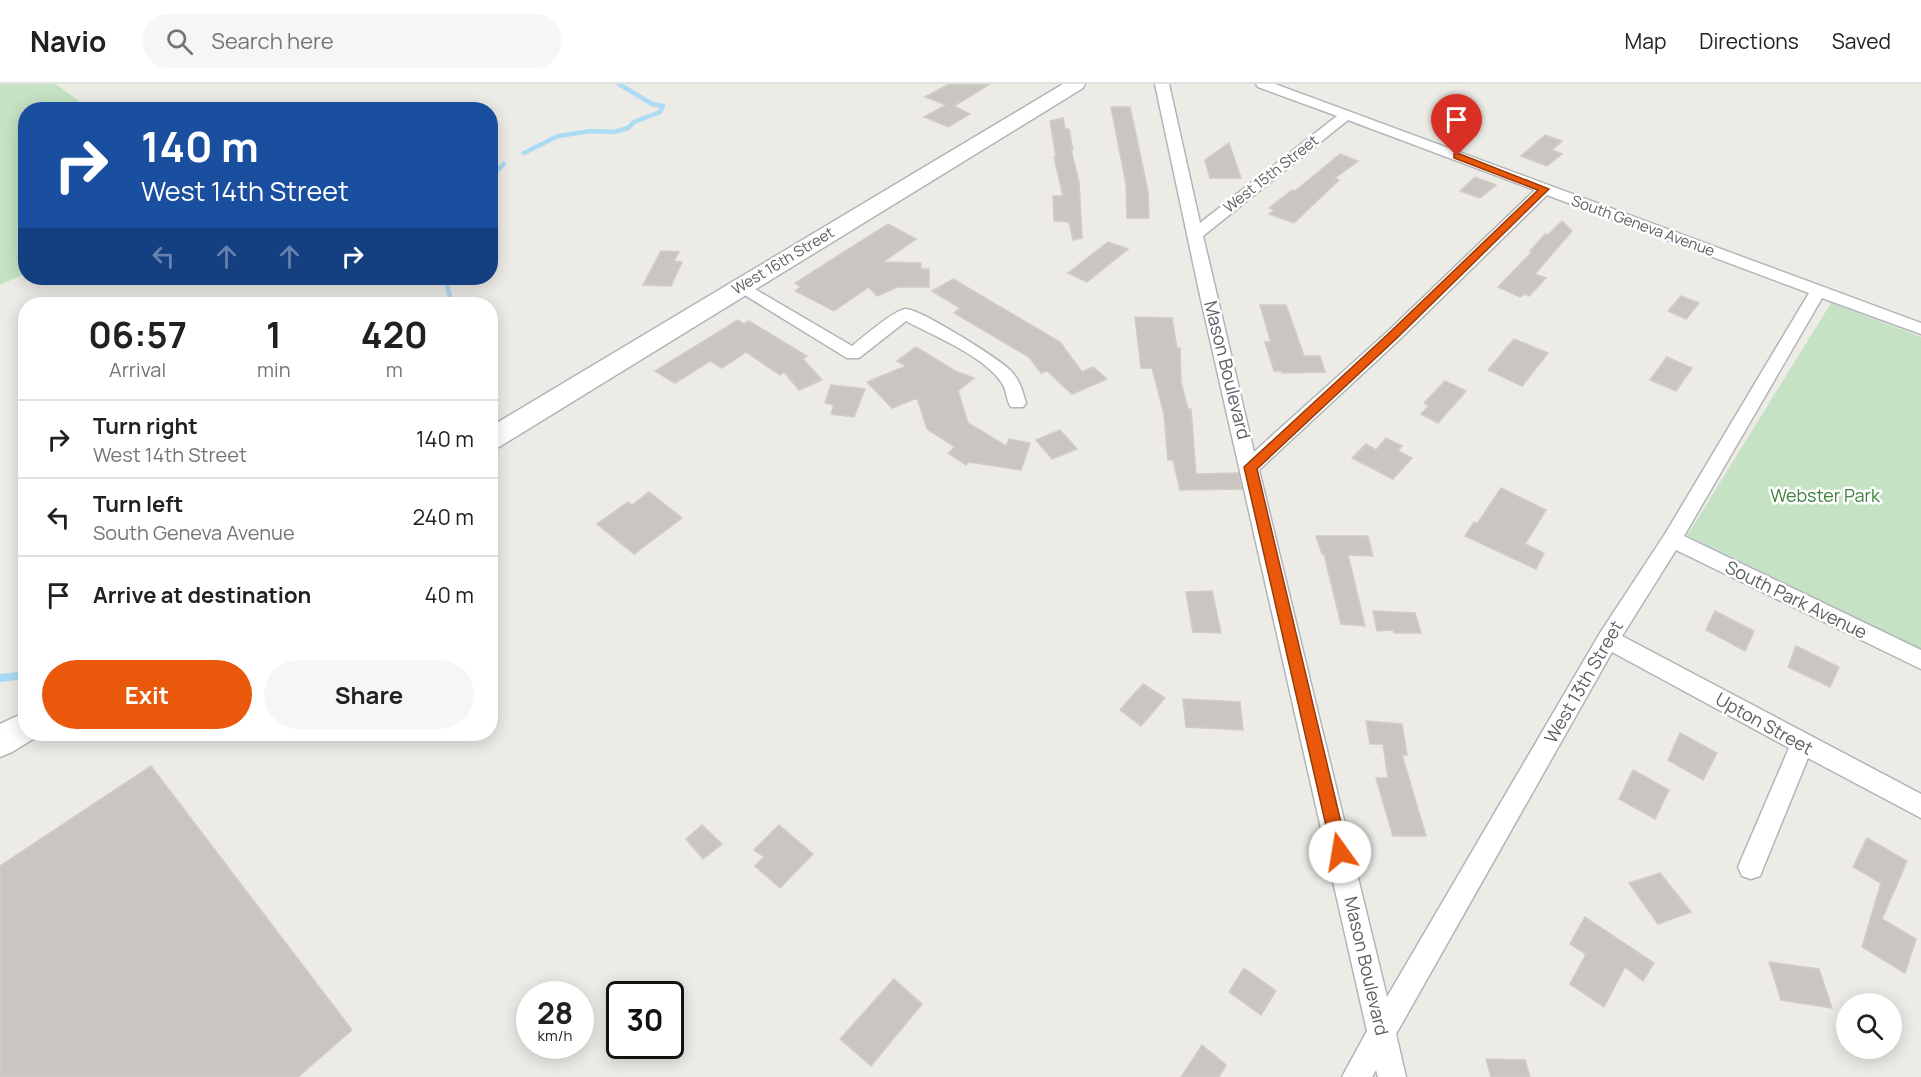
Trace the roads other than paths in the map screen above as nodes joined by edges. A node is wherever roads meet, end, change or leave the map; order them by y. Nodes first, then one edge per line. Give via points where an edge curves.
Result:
1 (1076, 84) edge
2 (1162, 84) edge
3 (1263, 84) edge
4 (1347, 114) junction
5 (1545, 189) junction
6 (1196, 234) junction
7 (741, 286) junction
8 (1818, 291) junction
9 (1921, 329) edge
10 (1017, 403) dead end
11 (498, 435) edge
12 (1250, 467) junction
13 (1672, 539) junction
14 (1608, 639) junction
15 (1921, 660) edge
16 (18, 731) edge
17 (0, 742) edge
18 (1802, 745) junction
19 (1921, 807) edge
20 (1751, 867) dead end
21 (1382, 1033) junction
22 (1356, 1077) edge
23 (1392, 1077) edge

1 - 7 street, West 16th Street
2 - 6 street, Mason Boulevard
3 - 4 street, South Geneva Avenue
4 - 5 street, South Geneva Avenue
4 - 6 street, West 15th Street
5 - 8 street, South Geneva Avenue
5 - 12 street
6 - 12 street, Mason Boulevard
7 - 10 street via 853,354 905,314 997,368 1012,384
7 - 11 street, West 16th Street
8 - 9 street, South Geneva Avenue
8 - 13 street, West 13th Street
12 - 21 street, Mason Boulevard
13 - 14 street, West 13th Street
13 - 15 street, South Park Avenue
14 - 18 street, Upton Street
14 - 21 street, West 13th Street
16 - 17 street
18 - 19 street, Upton Street
18 - 20 street
21 - 22 street, West 13th Street
21 - 23 street, Mason Boulevard

